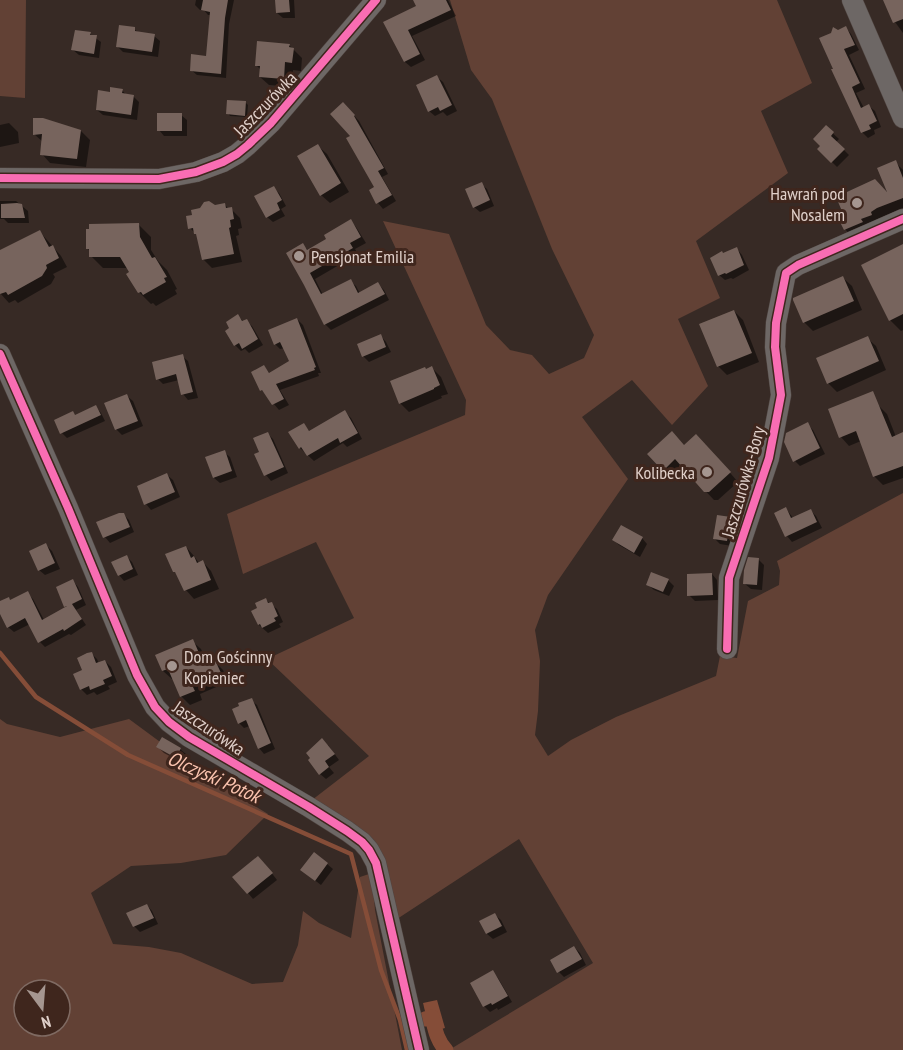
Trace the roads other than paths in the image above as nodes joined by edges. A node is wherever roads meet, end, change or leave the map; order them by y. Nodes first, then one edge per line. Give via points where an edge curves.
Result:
1 (376, 0) edge
2 (852, 0) edge
3 (903, 118) edge
4 (0, 178) edge
5 (903, 219) edge
6 (0, 354) edge
7 (727, 649) dead end
8 (419, 1050) edge

1 - 4 street, Jaszczurówka via 272,123 243,150 223,162 159,179
2 - 3 street
5 - 7 street, Jaszczurówka-Bory via 786,273 775,347 781,395 769,458 729,578
6 - 8 street, Jaszczurówka via 137,675 155,707 189,736 347,831 369,850 376,863

